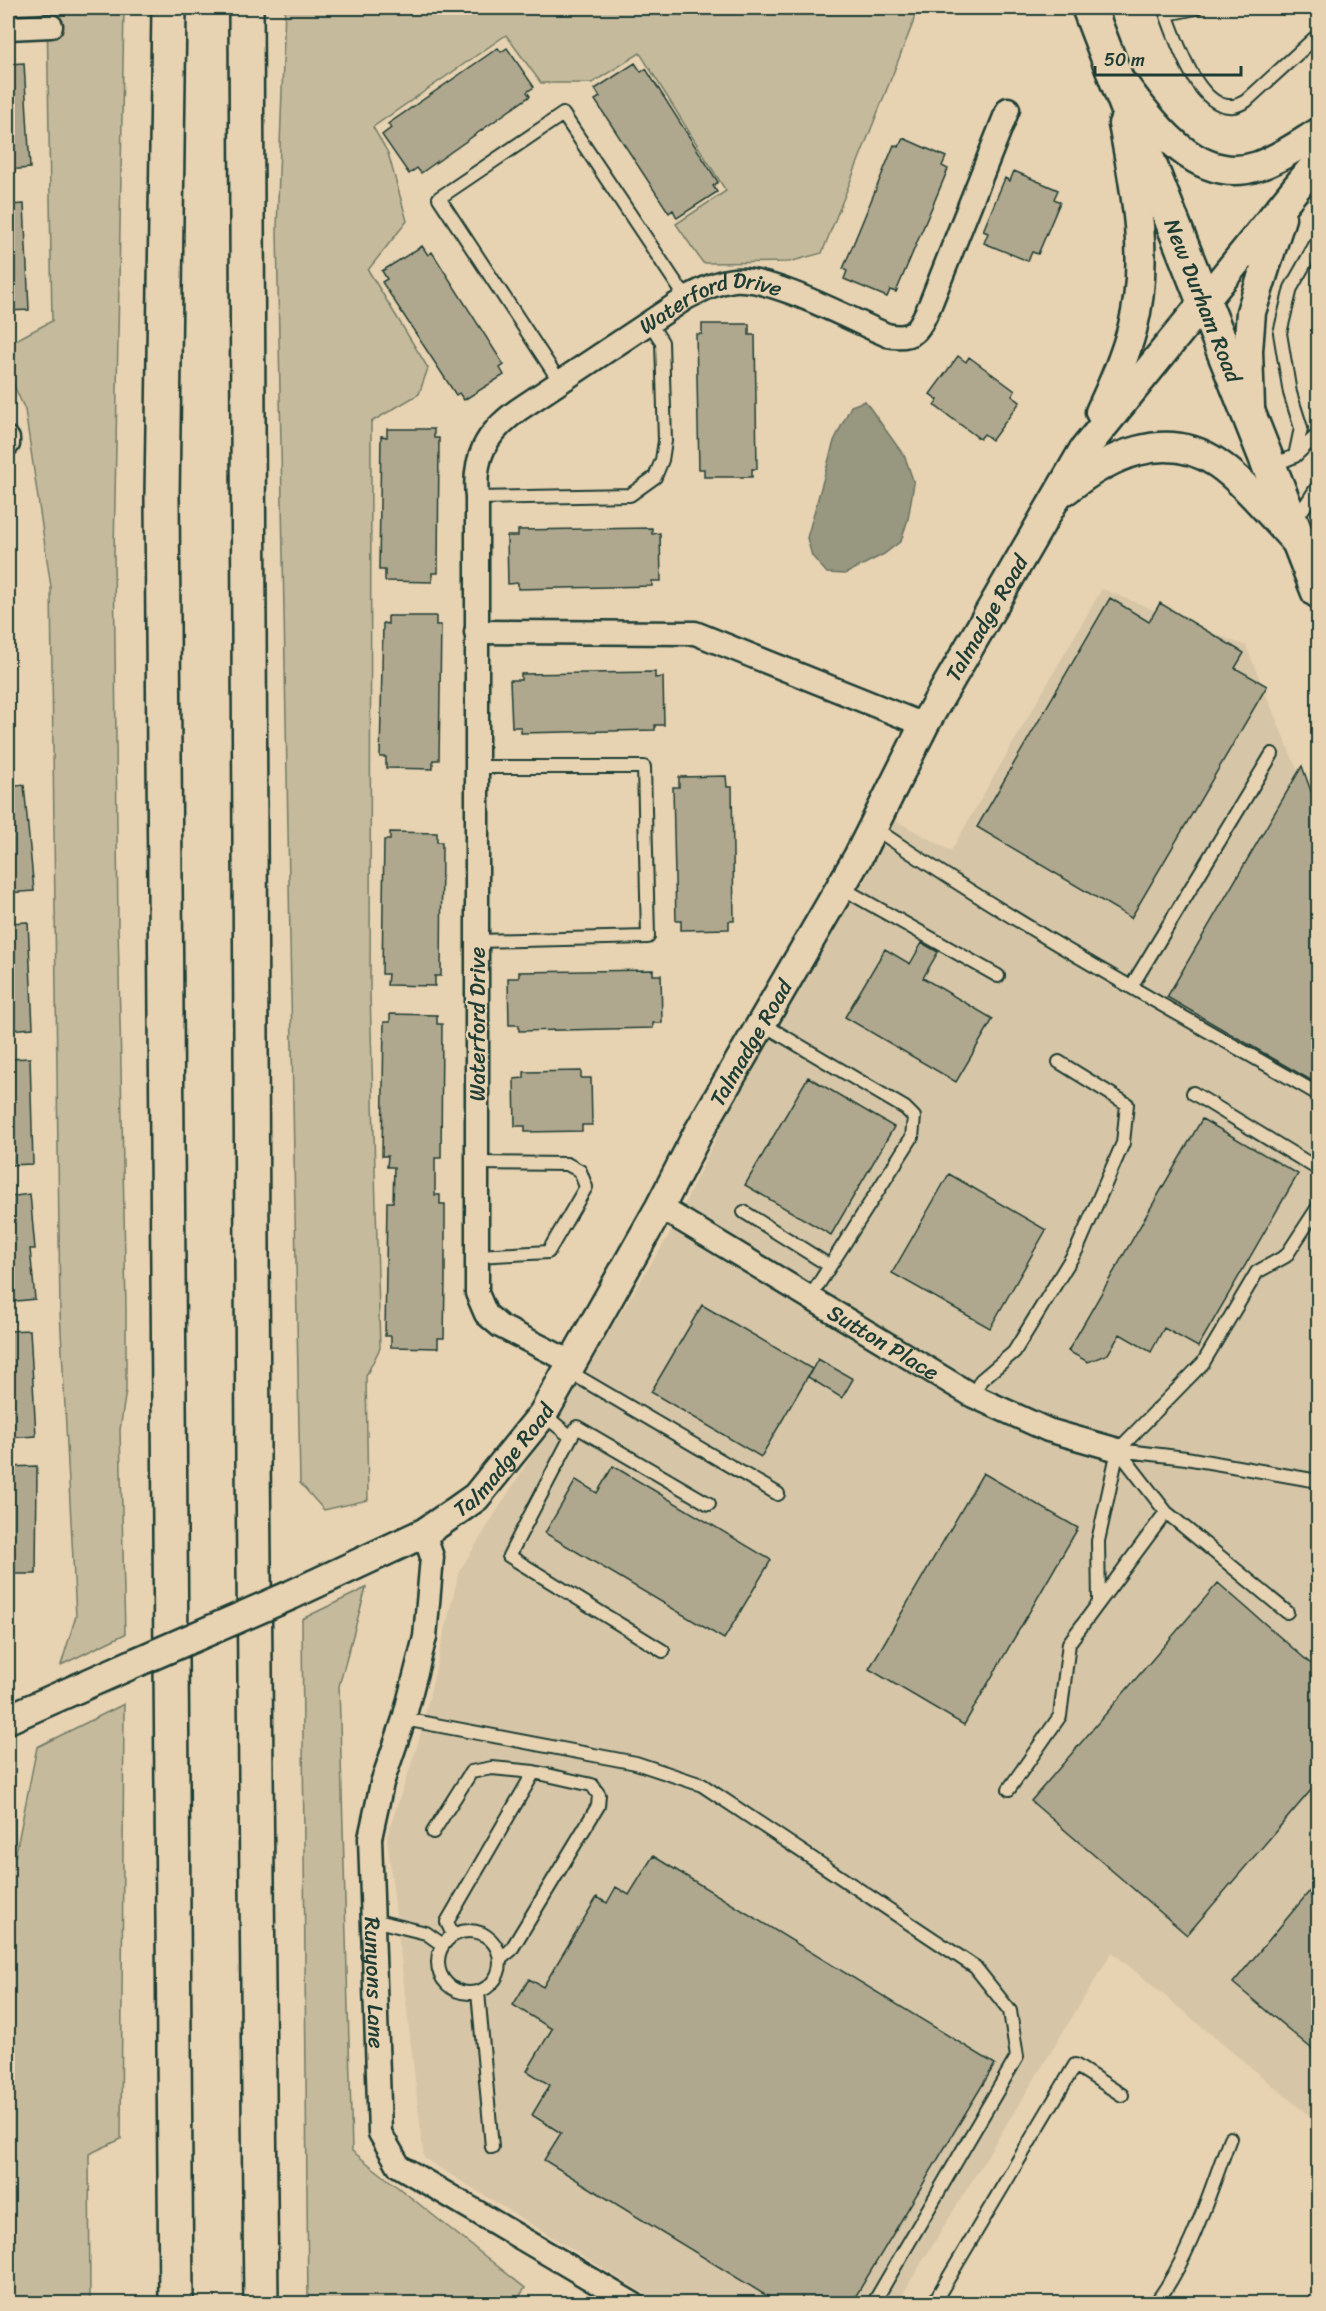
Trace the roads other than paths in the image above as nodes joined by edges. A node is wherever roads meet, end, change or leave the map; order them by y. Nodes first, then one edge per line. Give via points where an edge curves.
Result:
1 (169, 8) edge
2 (246, 8) edge
3 (1089, 8) edge
4 (1196, 8) edge
5 (1166, 11) edge
6 (51, 26) dead end
7 (8, 28) edge
8 (1318, 35) edge
9 (1111, 66) junction
10 (1008, 109) dead end
11 (1318, 133) edge
12 (1318, 161) edge
13 (1288, 199) junction
14 (1318, 240) edge
15 (686, 298) junction
16 (1205, 301) junction
17 (649, 322) junction
18 (560, 382) junction
19 (1250, 416) junction
20 (1318, 434) edge
21 (8, 439) edge
22 (8, 444) edge
23 (1083, 451) junction
24 (1283, 461) junction
25 (1318, 486) edge
26 (477, 498) junction
27 (1055, 499) junction
28 (1297, 536) junction
29 (1318, 591) edge
30 (476, 632) junction
31 (924, 725) junction
32 (1272, 754) dead end
33 (476, 767) junction
34 (873, 827) junction
35 (840, 887) junction
36 (477, 941) junction
37 (998, 976) dead end
38 (1131, 987) junction
39 (761, 1023) junction
40 (1059, 1062) dead end
41 (1193, 1093) dead end
42 (1318, 1094) edge
43 (477, 1163) junction
44 (1318, 1169) edge
45 (1318, 1207) edge
46 (660, 1208) junction
47 (744, 1212) dead end
48 (478, 1256) junction
49 (830, 1266) junction
50 (809, 1299) junction
51 (570, 1367) junction
52 (973, 1396) junction
53 (543, 1414) junction
54 (571, 1437) junction
55 (1118, 1450) junction
56 (1318, 1481) edge
57 (778, 1494) dead end
58 (709, 1504) dead end
59 (1166, 1512) junction
60 (424, 1533) junction
61 (1099, 1602) junction
62 (1287, 1612) dead end
63 (663, 1651) dead end
64 (8, 1719) edge
65 (404, 1719) junction
66 (534, 1772) junction
67 (1009, 1789) dead end
68 (433, 1832) dead end
69 (372, 1920) junction
70 (453, 1935) junction
71 (443, 1945) junction
72 (500, 1959) junction
73 (478, 1992) junction
74 (1122, 2095) dead end
75 (1230, 2138) dead end
76 (492, 2147) dead end
77 (176, 2304) edge
78 (261, 2304) edge
79 (633, 2304) edge
80 (873, 2304) edge
81 (933, 2304) edge
82 (1155, 2304) edge

1 - 77 main road via 162,497
2 - 78 main road
3 - 9 main road, New Durham Road
4 - 5 lane
5 - 8 lane via 1200,89 1217,103 1232,106 1246,101
6 - 7 street
9 - 11 street via 1166,139 1198,162 1230,169 1257,167
9 - 16 main road, New Durham Road
9 - 23 street via 1135,182 1139,278 1132,328 1119,370
10 - 15 street, Waterford Drive via 930,305 911,335 887,335 756,282 715,283
12 - 13 street, Talmadge Road
13 - 16 street, Talmadge Road
13 - 19 street via 1251,312
14 - 24 lane via 1291,288 1280,333 1290,393 1301,428
15 - 17 street, Waterford Drive
15 - 18 lane via 563,114 439,198
16 - 19 main road, New Durham Road
16 - 23 street, Talmadge Road
17 - 18 street, Waterford Drive
17 - 26 lane via 662,342 664,441 655,477 630,495
18 - 26 street, Waterford Drive via 493,431 480,454 475,474
19 - 24 main road, New Durham Road
20 - 24 lane
21 - 22 street
23 - 27 street, Talmadge Road
24 - 28 main road, New Durham Road
25 - 28 lane
26 - 30 street, Waterford Drive
27 - 28 street via 1090,470 1120,455 1169,446 1217,463
27 - 31 street, Talmadge Road
28 - 29 main road, New Durham Road
30 - 31 street via 695,633
30 - 33 street, Waterford Drive
31 - 34 street, Talmadge Road
32 - 38 lane
33 - 36 street, Waterford Drive
33 - 36 lane via 644,767 648,937
34 - 35 street, Talmadge Road
34 - 38 lane
35 - 37 lane
35 - 39 street, Talmadge Road
36 - 43 street, Waterford Drive
38 - 42 lane
39 - 46 street, Talmadge Road
39 - 49 lane via 914,1117 912,1137
40 - 52 lane via 1127,1104 1123,1143 1077,1249 1014,1352 981,1380
41 - 44 lane
43 - 48 street, Waterford Drive
43 - 48 lane via 567,1164 580,1171 586,1187 548,1252
45 - 55 lane via 1286,1256 1257,1272 1203,1363
46 - 50 street, Sutton Place
46 - 51 street, Talmadge Road
47 - 49 lane
48 - 51 street, Waterford Drive via 477,1293 486,1314
49 - 50 lane
50 - 52 street, Sutton Place
51 - 53 street, Talmadge Road
51 - 57 lane
52 - 55 street, Sutton Place via 1048,1430
53 - 54 lane
53 - 60 street, Talmadge Road via 476,1497
54 - 58 lane via 577,1427
54 - 63 lane via 509,1556
55 - 56 lane
55 - 59 lane
55 - 61 lane via 1098,1541
59 - 61 lane
59 - 62 lane
60 - 64 street, Talmadge Road, bridge
60 - 65 street, Runyons Lane via 432,1557 425,1637
61 - 67 lane via 1069,1643 1060,1716
65 - 69 street, Runyons Lane via 382,1783 370,1838
65 - 80 lane via 636,1763 702,1785 975,1967 1010,2011 1017,2058
66 - 68 lane via 492,1768 471,1772
66 - 70 lane via 447,1922
66 - 72 lane via 592,1785 599,1795 598,1806 511,1950
69 - 71 lane via 426,1933
69 - 79 street, Runyons Lane via 380,2133 399,2166
70 - 71 lane
70 - 72 lane via 468,1930 483,1934 495,1944
71 - 73 lane via 438,1960 441,1977 461,1992
72 - 73 lane via 494,1979
73 - 76 lane
74 - 81 lane via 1075,2065
75 - 82 lane via 1183,2254

